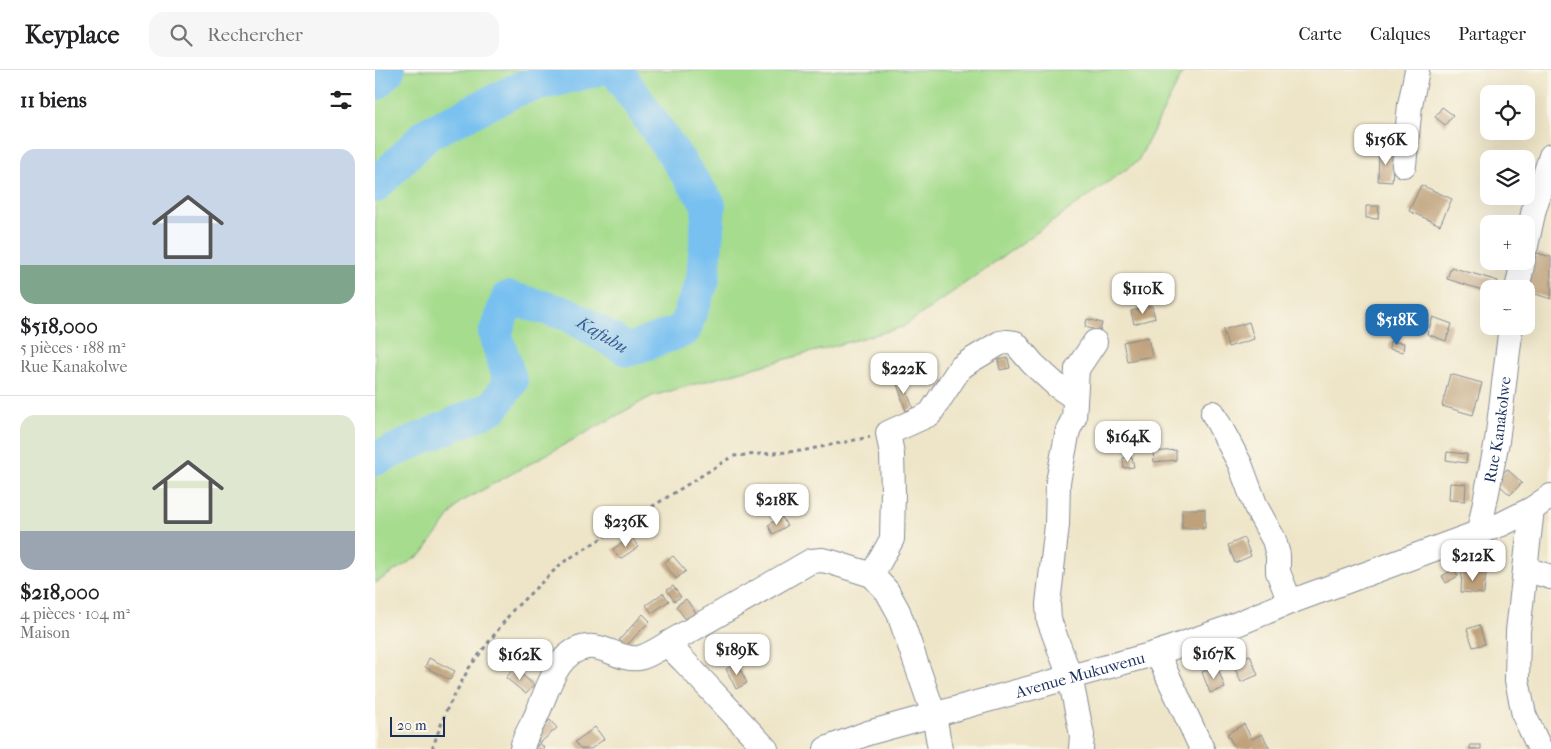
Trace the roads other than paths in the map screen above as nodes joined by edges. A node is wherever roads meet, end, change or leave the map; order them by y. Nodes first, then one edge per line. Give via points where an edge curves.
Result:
1 (1417, 70) edge
2 (1551, 156) edge
3 (1404, 165) dead end
4 (1533, 215) edge
5 (1510, 335) edge
6 (1095, 342) dead end
7 (1075, 398) junction
8 (1213, 413) dead end
9 (1542, 502) edge
10 (1479, 532) junction
11 (1525, 569) junction
12 (872, 574) junction
13 (1551, 577) edge
14 (1290, 602) junction
15 (667, 644) junction
16 (1157, 653) junction
17 (1070, 677) junction
18 (934, 715) junction
19 (522, 749) edge
20 (766, 749) edge
21 (826, 749) edge
22 (940, 749) edge
23 (1081, 749) edge
24 (1202, 749) edge
25 (1540, 749) edge

1 - 3 street via 1409,105
2 - 4 street
5 - 10 street, Rue Kanakolwe via 1497,440
6 - 7 street via 1077,368
7 - 12 street via 1033,364 1015,343 1000,343 960,368 930,414 887,433 892,454 892,539
7 - 17 street via 1074,418 1068,430 1058,482 1057,534 1048,604 1049,620
8 - 14 street via 1274,540 1278,572
9 - 10 street, Avenue Mukuwenu via 1502,524
9 - 11 street
10 - 14 street, Avenue Mukuwenu
11 - 13 street
11 - 25 street via 1518,631 1517,680 1524,715
12 - 15 street via 822,560 811,561
12 - 18 street via 898,611
14 - 16 street, Avenue Mukuwenu
15 - 19 street via 640,658 587,647 570,654 557,668
15 - 20 street
16 - 17 street, Avenue Mukuwenu
16 - 24 street
17 - 18 street, Avenue Mukuwenu
17 - 23 street via 1082,734
18 - 21 street, Avenue Mukuwenu via 868,733
18 - 22 street

